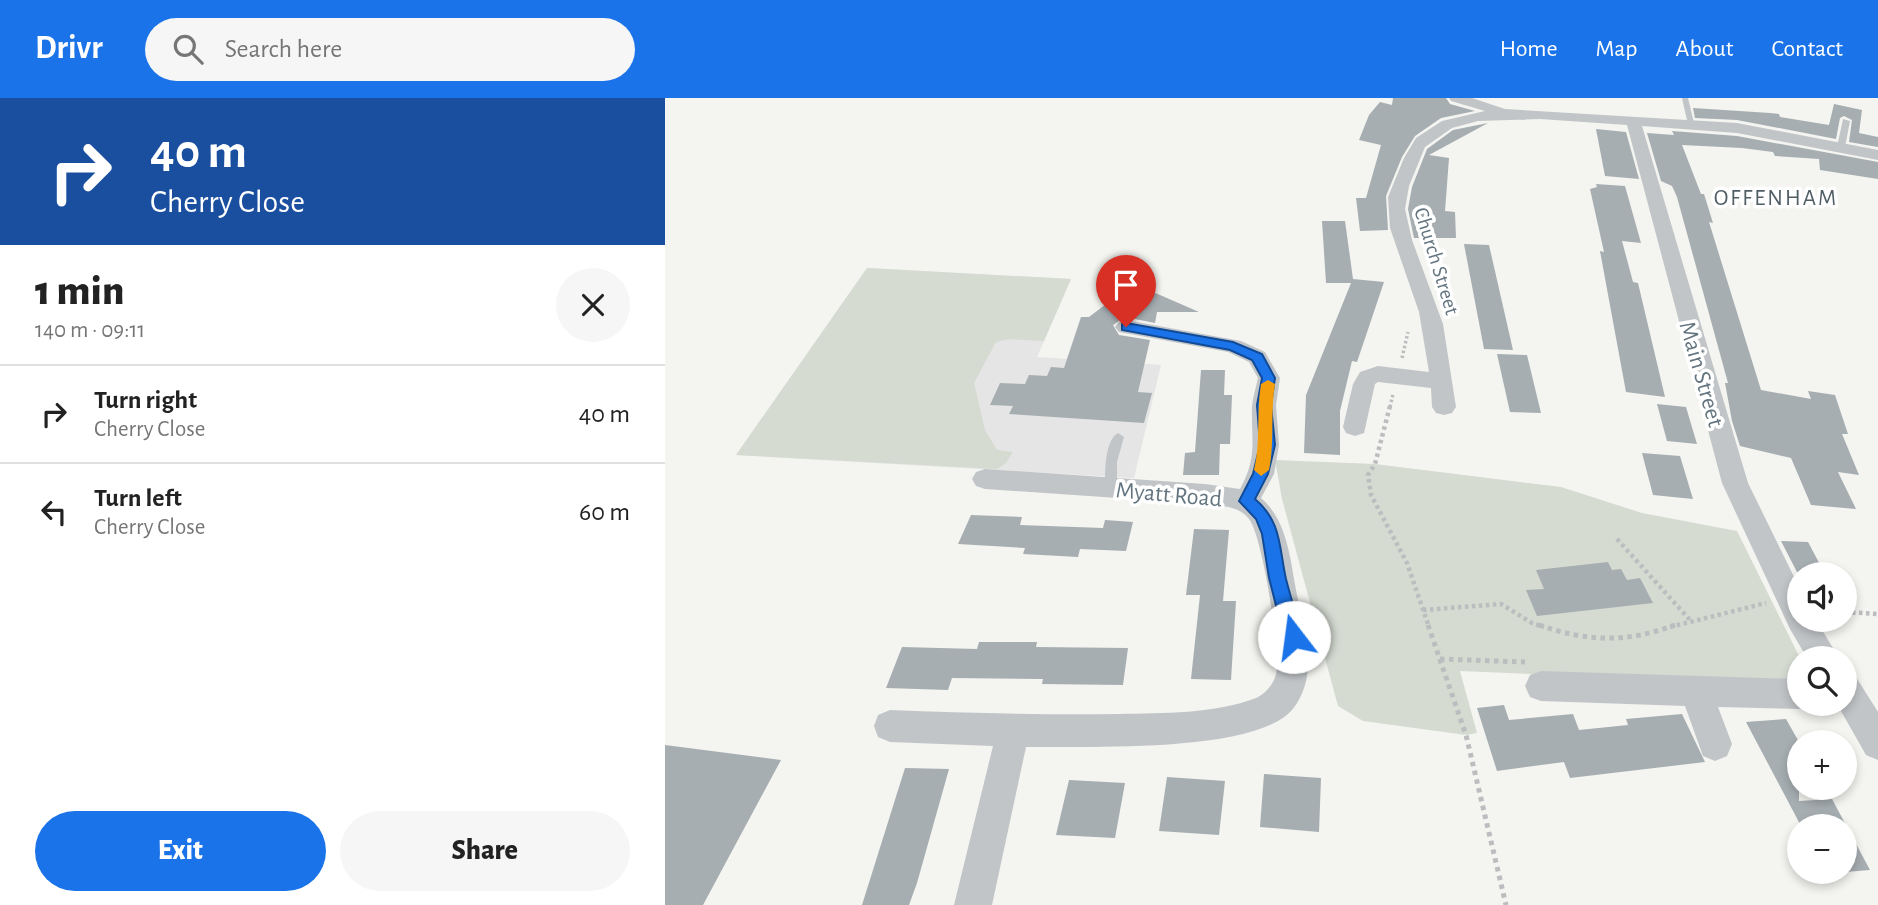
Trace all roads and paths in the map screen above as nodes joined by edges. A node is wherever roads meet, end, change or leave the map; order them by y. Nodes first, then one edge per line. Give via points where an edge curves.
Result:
1 (1685, 98) edge
2 (1464, 106) edge
3 (1633, 120) junction
4 (1846, 121) dead end
5 (1692, 125) junction
6 (1842, 147) junction
7 (1878, 155) edge
8 (1422, 289) junction
9 (1126, 327) dead end
10 (1398, 377) junction
11 (1442, 381) junction
12 (1444, 407) dead end
13 (1355, 427) dead end
14 (1118, 437) dead end
15 (985, 479) dead end
16 (1111, 489) junction
17 (1247, 501) junction
18 (1617, 539) dead end
19 (1787, 593) edge
20 (1423, 610) junction
21 (1787, 610) edge
22 (1857, 613) edge
23 (1878, 614) edge
24 (1690, 620) junction
25 (1541, 686) dead end
26 (1695, 689) junction
27 (1787, 693) edge
28 (1857, 709) edge
29 (890, 726) dead end
30 (1013, 731) junction
31 (1878, 743) edge
32 (1715, 744) dead end
33 (973, 905) edge
34 (1506, 905) edge

1 - 5 lane
2 - 3 street, Church Street
2 - 8 street, Church Street via 1450,123 1424,139 1411,158 1396,198 1401,229
3 - 5 street
3 - 19 street, Main Street via 1735,483
4 - 6 lane
5 - 6 street via 1737,128
6 - 7 street
8 - 10 path via 1415,299
8 - 11 street, Church Street
9 - 17 street via 1233,346 1257,357 1269,378 1264,405 1267,445 1261,474
10 - 11 street
10 - 13 street via 1368,377
10 - 20 path via 1368,475 1371,495 1407,563
11 - 12 street, Church Street
14 - 16 lane via 1111,462
15 - 16 street, Myatt Road
16 - 17 street, Myatt Road
17 - 30 street, Myatt Road via 1262,515 1270,534 1294,637 1291,674 1270,709 1226,722 1175,727
18 - 24 path
20 - 24 path via 1501,604 1532,622 1600,640 1662,630
20 - 34 path via 1466,735
21 - 24 path via 1770,602
22 - 23 path
25 - 26 street
26 - 27 street
26 - 32 street
28 - 31 street
29 - 30 street, Myatt Road
30 - 33 street

